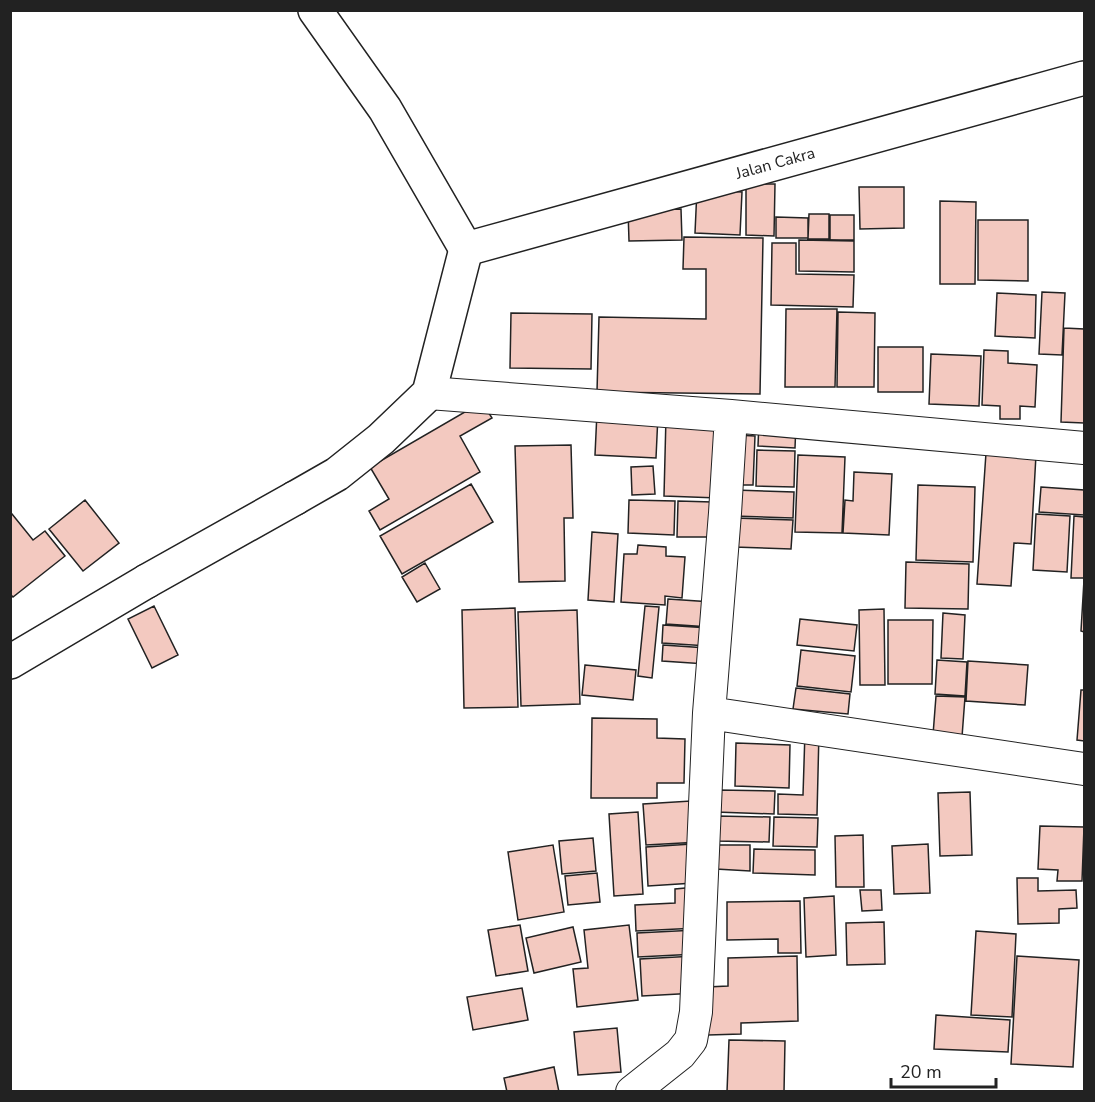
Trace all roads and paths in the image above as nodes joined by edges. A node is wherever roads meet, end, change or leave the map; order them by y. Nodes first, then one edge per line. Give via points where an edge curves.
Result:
1 (315, 10) edge
2 (1084, 78) edge
3 (466, 249) junction
4 (429, 393) junction
5 (730, 416) junction
6 (1084, 448) edge
7 (10, 662) edge
8 (709, 713) junction
9 (1084, 769) edge
10 (632, 1092) edge

1 - 3 street via 385,109
2 - 3 street, Jalan Cakra
3 - 4 street
4 - 5 street
4 - 7 street via 337,474
5 - 6 street
5 - 8 street
8 - 9 street
8 - 10 street via 696,1012 691,1040 681,1054

